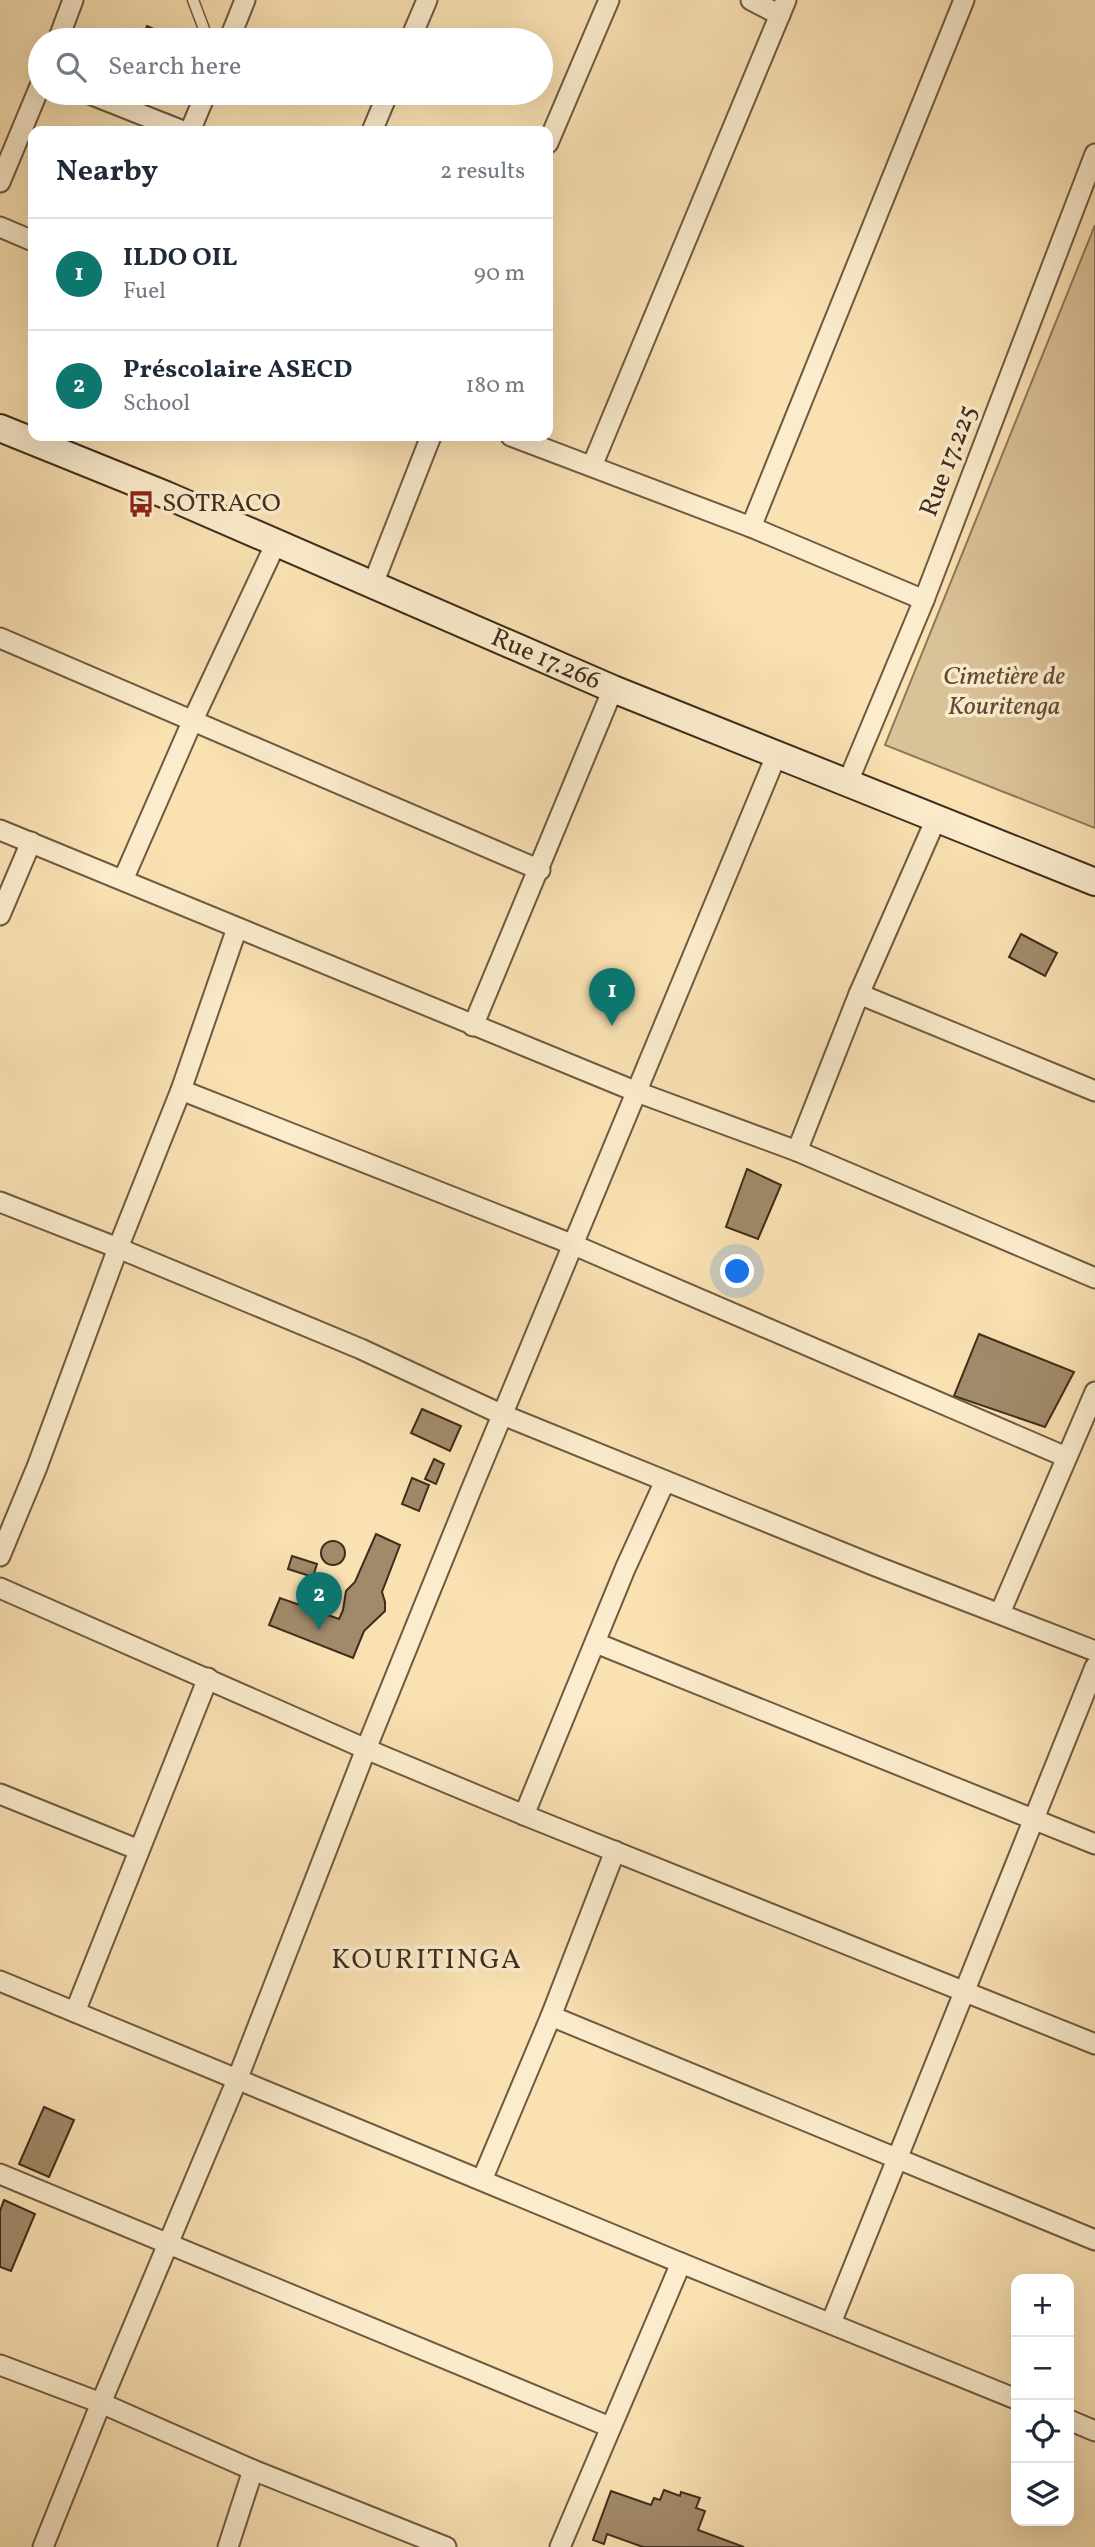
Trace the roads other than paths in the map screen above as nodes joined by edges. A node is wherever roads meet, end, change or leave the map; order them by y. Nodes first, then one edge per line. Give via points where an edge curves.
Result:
1 (73, 0) edge
2 (193, 0) edge
3 (246, 0) edge
4 (427, 0) edge
5 (609, 0) edge
6 (751, 0) edge
7 (964, 0) edge
8 (783, 8) edge
9 (62, 28) edge
10 (204, 28) edge
11 (234, 28) edge
12 (415, 28) edge
13 (32, 105) edge
14 (117, 105) edge
15 (201, 105) edge
16 (383, 105) edge
17 (170, 126) edge
18 (192, 126) edge
19 (374, 126) edge
20 (553, 131) edge
21 (1095, 154) edge
22 (0, 182) edge
23 (0, 227) edge
24 (28, 239) edge
25 (0, 428) edge
26 (28, 439) edge
27 (32, 441) edge
28 (430, 441) edge
29 (524, 441) edge
30 (592, 466) junction
31 (751, 527) junction
32 (276, 543) junction
33 (373, 584) junction
34 (923, 600) junction
35 (0, 638) edge
36 (613, 689) junction
37 (192, 722) junction
38 (776, 755) junction
39 (847, 784) junction
40 (936, 819) junction
41 (0, 830) edge
42 (31, 842) junction
43 (540, 870) junction
44 (123, 880) junction
45 (1095, 882) edge
46 (0, 915) edge
47 (237, 928) junction
48 (859, 994) junction
49 (473, 1026) junction
50 (181, 1090) junction
51 (1095, 1091) edge
52 (637, 1092) junction
53 (797, 1151) junction
54 (0, 1203) edge
55 (574, 1245) junction
56 (118, 1248) junction
57 (1095, 1278) edge
58 (1095, 1392) edge
59 (503, 1415) junction
60 (1066, 1457) junction
61 (665, 1481) junction
62 (0, 1556) edge
63 (0, 1588) edge
64 (1000, 1613) junction
65 (596, 1643) junction
66 (1095, 1651) edge
67 (1095, 1667) edge
68 (208, 1678) junction
69 (366, 1749) junction
70 (0, 1794) edge
71 (524, 1815) junction
72 (1035, 1820) junction
73 (1095, 1844) edge
74 (139, 1850) junction
75 (615, 1851) junction
76 (0, 1981) edge
77 (967, 1991) junction
78 (75, 2012) junction
79 (551, 2016) junction
80 (1095, 2044) edge
81 (237, 2080) junction
82 (898, 2159) junction
83 (0, 2174) edge
84 (482, 2180) junction
85 (1095, 2240) edge
86 (169, 2246) junction
87 (681, 2263) junction
88 (831, 2323) junction
89 (0, 2365) edge
90 (1011, 2397) edge
91 (101, 2403) junction
92 (1074, 2422) edge
93 (610, 2427) junction
94 (1095, 2431) edge
95 (254, 2470) junction
96 (43, 2547) edge
97 (228, 2547) edge
98 (446, 2547) edge
99 (560, 2547) edge

1 - 9 street
2 - 10 lane
3 - 11 street
4 - 12 street
5 - 20 street
6 - 8 street
7 - 31 street
8 - 30 street
13 - 22 street
14 - 17 street
15 - 18 street
16 - 19 street
21 - 34 street, Rue 17.225
23 - 24 street
25 - 26 main road, Rue 17.266
27 - 32 main road, Rue 17.266
28 - 33 street
29 - 30 street
30 - 31 street
31 - 34 street
32 - 33 main road, Rue 17.266
32 - 37 street
33 - 36 main road, Rue 17.266
34 - 39 street, Rue 17.225
35 - 37 street
36 - 38 main road, Rue 17.266
36 - 43 street
37 - 43 street
37 - 44 street
38 - 39 main road, Rue 17.266
38 - 52 street
39 - 40 main road, Rue 17.266
40 - 45 main road, Rue 17.266
40 - 48 street
41 - 42 street
42 - 44 street
42 - 46 street
43 - 49 street
44 - 47 street
47 - 49 street
47 - 50 street
48 - 51 street
48 - 53 street
49 - 52 street
50 - 55 street
50 - 56 street
52 - 53 street
52 - 55 street
53 - 57 street
54 - 56 street
55 - 59 street
55 - 60 street
56 - 59 street via 361,1349
56 - 62 street
58 - 60 street
59 - 61 street
59 - 69 street
60 - 64 street
61 - 64 street
61 - 65 street
63 - 68 street
64 - 66 street
65 - 71 street
65 - 72 street
67 - 72 street
68 - 69 street
68 - 74 street
69 - 71 street
69 - 81 street
70 - 74 street
71 - 75 street
72 - 73 street
72 - 77 street
74 - 78 street
75 - 77 street
75 - 79 street
76 - 78 street
77 - 80 street
77 - 82 street
78 - 81 street
79 - 82 street
79 - 84 street
81 - 84 street
81 - 86 street
82 - 85 street
82 - 88 street
83 - 86 street
84 - 87 street
86 - 91 street
86 - 93 street
87 - 88 street
87 - 93 street
88 - 90 street
89 - 91 street
91 - 95 street
91 - 96 street
92 - 94 street
93 - 99 street
95 - 97 street
95 - 98 street

